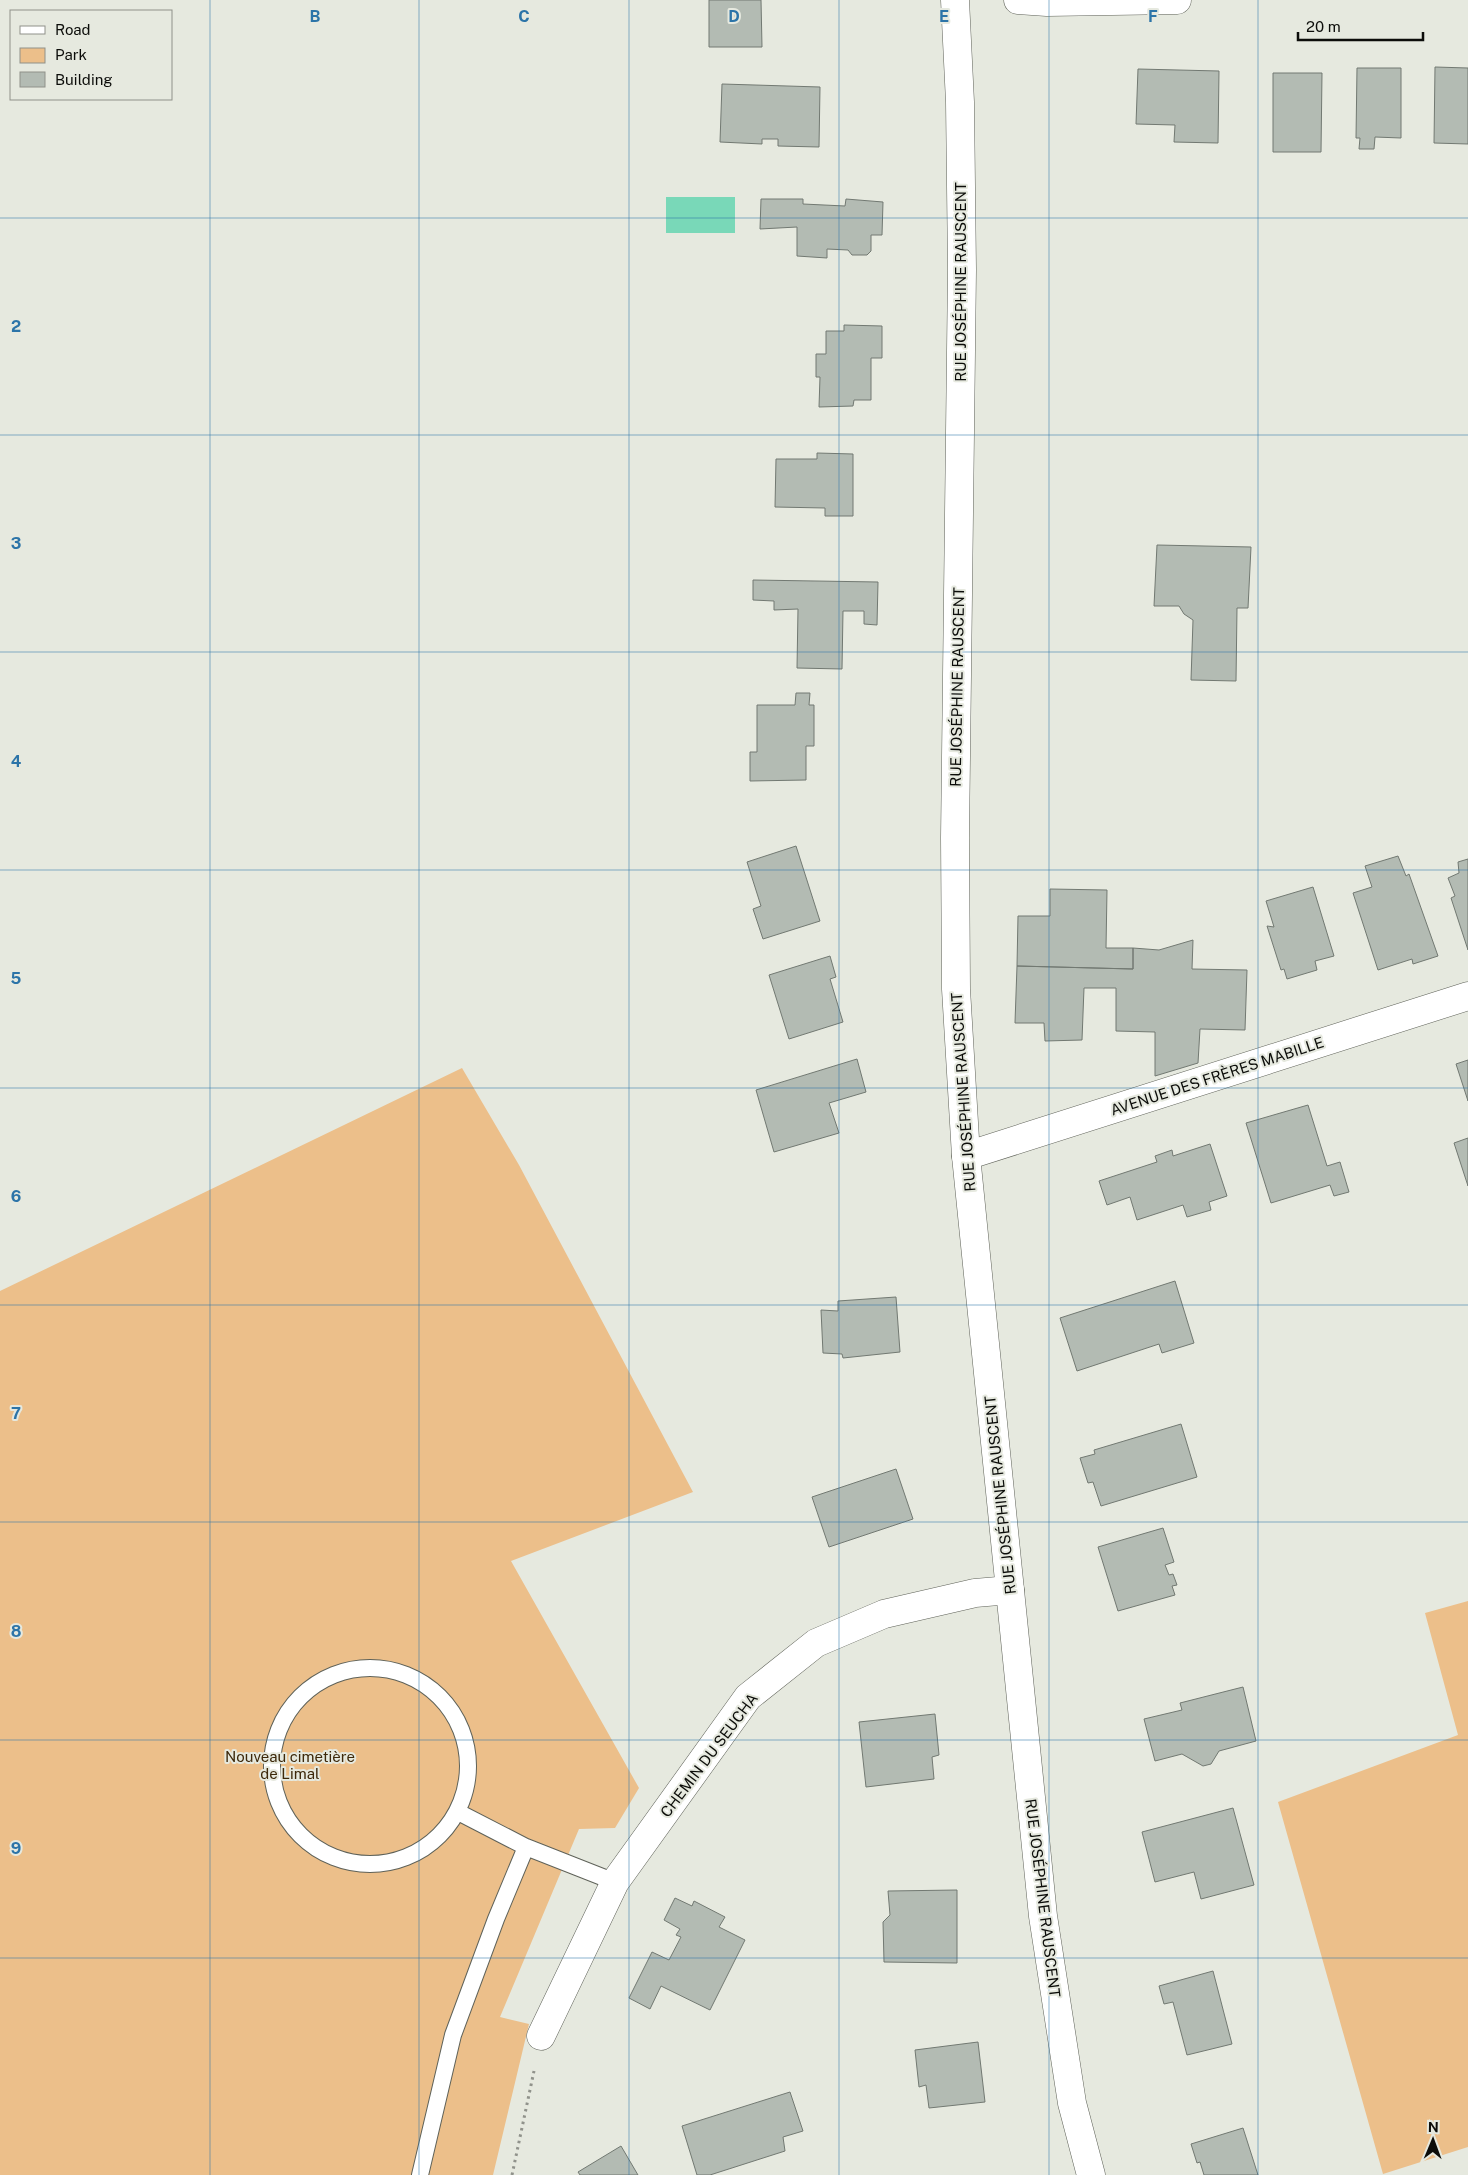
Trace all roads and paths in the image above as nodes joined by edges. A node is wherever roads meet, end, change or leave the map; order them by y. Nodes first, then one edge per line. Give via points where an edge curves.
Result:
1 (955, 0) edge
2 (1018, 0) edge
3 (1177, 0) edge
4 (1468, 996) edge
5 (966, 1156) junction
6 (1010, 1590) junction
7 (458, 1812) junction
8 (526, 1847) junction
9 (615, 1882) junction
10 (541, 2036) joint
11 (420, 2175) edge
12 (512, 2175) edge
13 (1091, 2175) edge

1 - 5 street, RUE JOSÉPHINE RAUSCENT via 962,260 956,989
2 - 3 street
4 - 5 street, AVENUE DES FRÈRES MABILLE
5 - 6 street, RUE JOSÉPHINE RAUSCENT
6 - 9 street, CHEMIN DU SEUCHA via 975,1593 884,1614 816,1643 748,1697
6 - 13 street, RUE JOSÉPHINE RAUSCENT via 1042,1916 1072,2103
7 - 7 lane via 470,1772 464,1732 442,1697 407,1674 367,1667 327,1677 294,1703 275,1739 272,1780 286,1819 315,1849 353,1864 395,1862 432,1844
7 - 8 lane
8 - 9 lane
8 - 11 lane via 453,2035
9 - 10 street, CHEMIN DU SEUCHA
10 - 12 path

